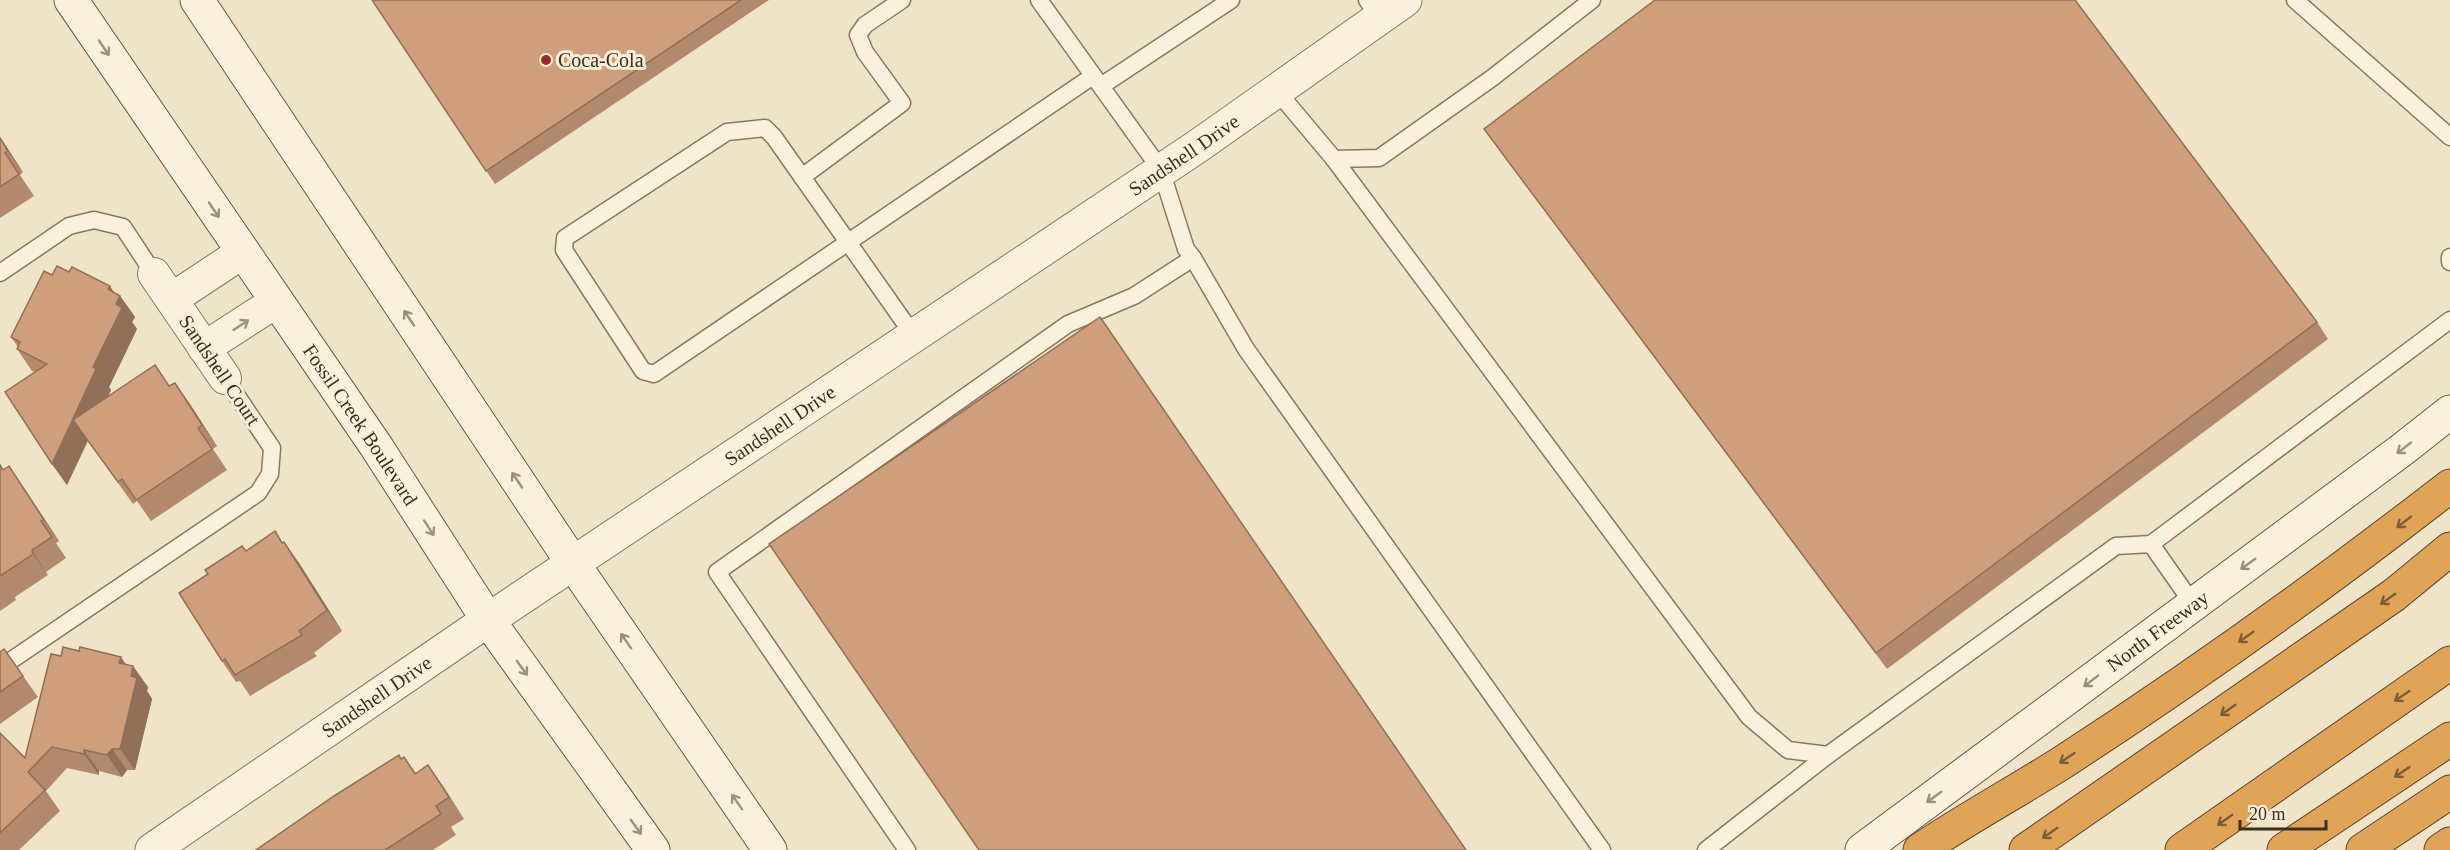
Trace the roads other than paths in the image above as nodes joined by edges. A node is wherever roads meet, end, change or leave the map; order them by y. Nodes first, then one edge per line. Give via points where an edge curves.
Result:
1 (71, 0) edge
2 (197, 0) edge
3 (902, 0) edge
4 (1040, 0) edge
5 (1231, 0) edge
6 (1405, 0) edge
7 (1592, 0) edge
8 (2295, 0) edge
9 (1373, 10) edge
10 (1097, 81) junction
11 (1276, 91) junction
12 (2450, 137) edge
13 (1334, 159) junction
14 (1161, 170) junction
15 (802, 177) junction
16 (849, 243) junction
17 (243, 252) junction
18 (2450, 257) edge
19 (1193, 258) junction
20 (2450, 262) edge
21 (0, 273) edge
22 (154, 274) joint
23 (172, 299) junction
24 (277, 301) junction
25 (2450, 320) edge
26 (914, 336) junction
27 (204, 348) junction
28 (225, 378) joint
29 (2450, 412) edge
30 (2450, 486) edge
31 (2151, 543) junction
32 (2450, 549) edge
33 (574, 565) junction
34 (2193, 604) junction
35 (489, 620) junction
36 (2450, 663) edge
37 (0, 668) edge
38 (2450, 739) edge
39 (1828, 755) junction
40 (2450, 792) edge
41 (2450, 844) edge
42 (152, 850) edge
43 (652, 850) edge
44 (770, 850) edge
45 (907, 850) edge
46 (1602, 850) edge
47 (1706, 850) edge
48 (1862, 850) edge
49 (1920, 850) edge
50 (2026, 850) edge
51 (2182, 850) edge
52 (2284, 850) edge
53 (2363, 850) edge
54 (2441, 850) edge

1 -> 17 main road, Fossil Creek Boulevard
33 -> 2 main road
3 - 15 lane via 865,25 858,35 865,52 902,103
4 - 10 lane
5 - 10 lane
6 - 9 main road, Sandshell Drive
7 - 13 lane via 1492,78 1379,158
8 - 12 lane
9 - 11 main road, Sandshell Drive
10 - 14 lane
10 - 16 lane
11 - 13 lane
11 - 14 main road, Sandshell Drive
13 - 39 lane via 1749,717 1788,750
14 - 19 lane via 1186,249
14 - 26 main road, Sandshell Drive
15 - 16 lane
15 - 16 lane via 765,128 727,132 565,238 564,250 643,371 654,374
16 - 26 lane
17 - 23 street
17 - 24 main road, Fossil Creek Boulevard
18 - 20 lane
19 - 45 lane via 1134,296 1068,324 717,572
19 - 46 lane via 1246,349
21 - 22 lane, Sandshell Court via 69,226 94,220 123,227
22 - 23 street, Sandshell Court
23 - 27 street, Sandshell Court
27 -> 24 street
24 -> 35 main road, Fossil Creek Boulevard
25 - 31 lane
26 - 33 main road, Sandshell Drive
27 - 28 street, Sandshell Court
28 - 37 lane, Sandshell Court via 272,448 270,474 258,493
29 -> 34 main road, North Freeway
30 -> 49 highway via 2340,571 2194,673 2059,764
31 - 34 lane
31 - 39 lane via 2116,546
32 -> 50 highway via 2394,595
33 - 35 main road, Sandshell Drive
44 -> 33 main road
34 -> 48 main road, North Freeway
35 - 42 main road, Sandshell Drive
35 -> 43 main road, Fossil Creek Boulevard
36 -> 51 highway
38 -> 52 highway
39 - 47 lane
40 - 53 highway
41 - 54 highway

